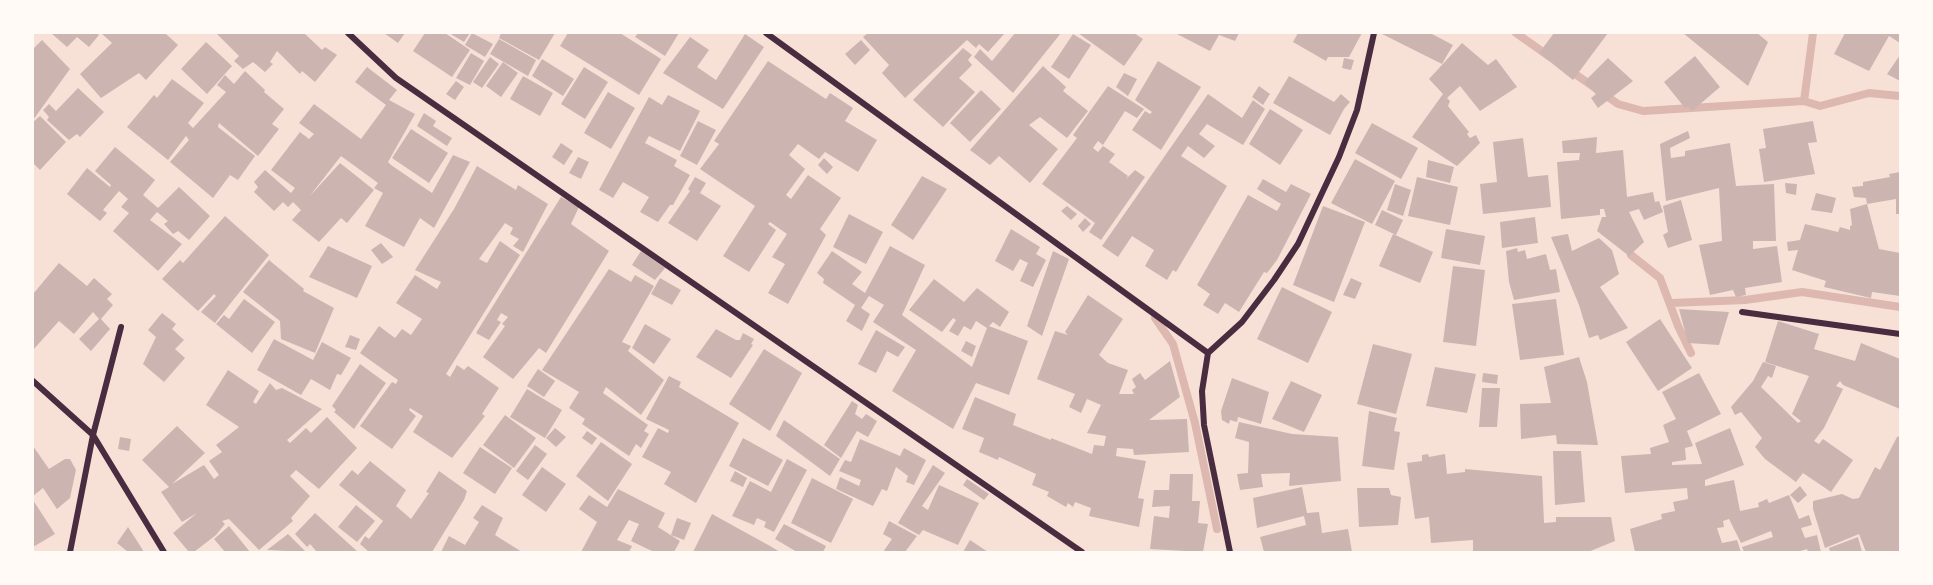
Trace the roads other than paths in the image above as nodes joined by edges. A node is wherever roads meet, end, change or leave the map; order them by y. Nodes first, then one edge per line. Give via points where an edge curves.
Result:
1 (348, 33) edge
2 (766, 33) edge
3 (1374, 33) edge
4 (1742, 312) dead end
5 (121, 327) dead end
6 (1900, 333) edge
7 (1208, 353) junction
8 (33, 381) edge
9 (93, 435) junction
10 (70, 552) edge
11 (164, 552) edge
12 (1082, 552) edge
13 (1230, 552) edge

1 - 12 street via 396,78
2 - 7 street
3 - 7 street via 1357,110 1298,244 1242,322
4 - 6 street
5 - 9 street
7 - 13 street via 1202,391 1204,425
8 - 9 street
9 - 10 street
9 - 11 street

